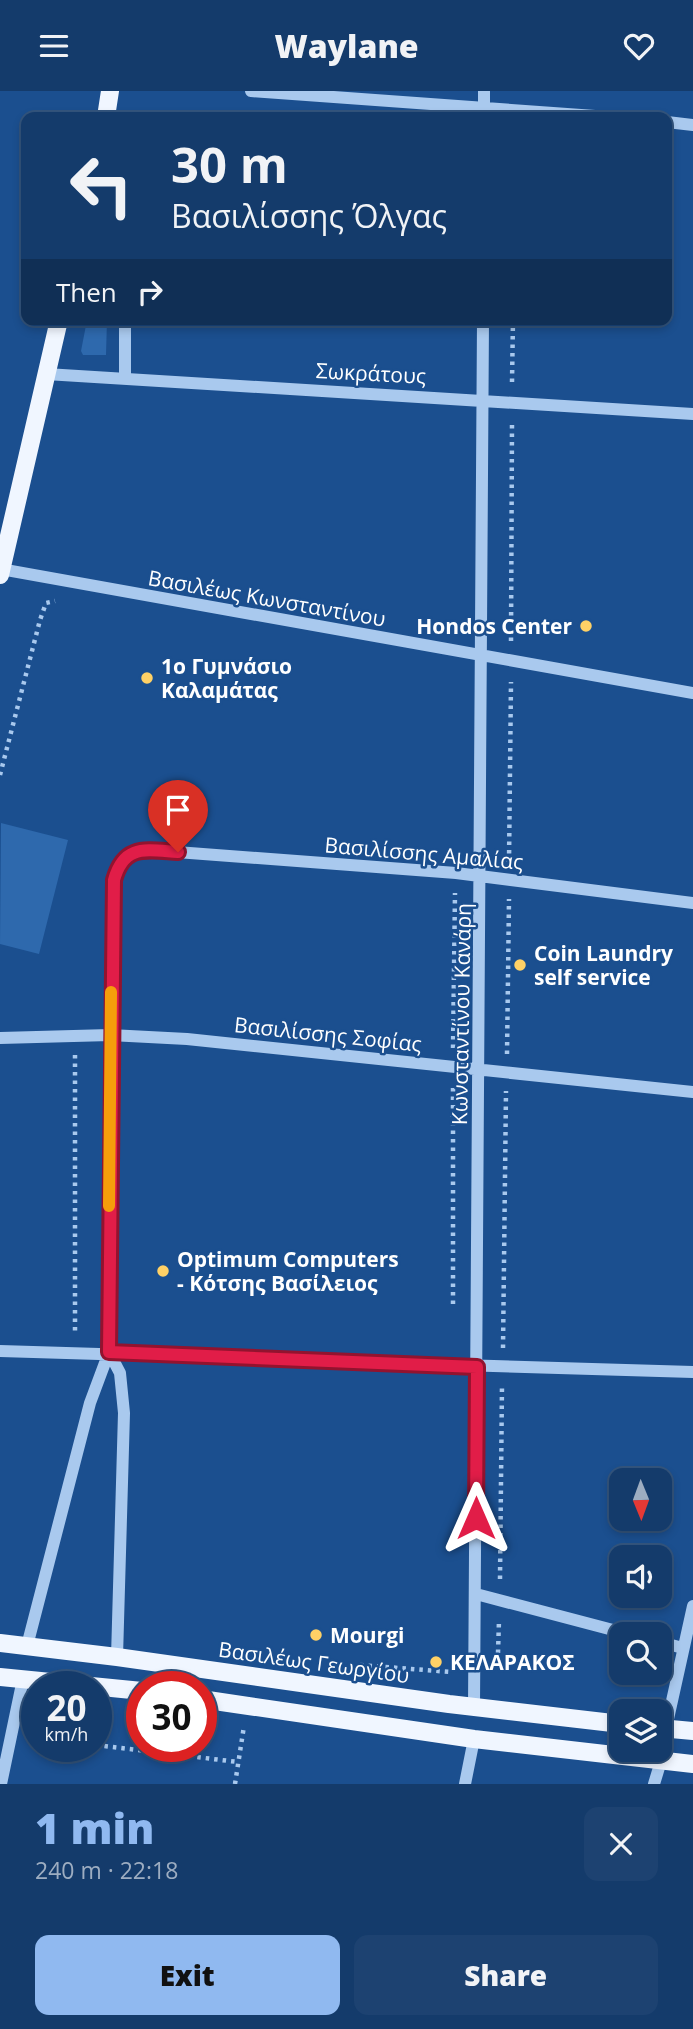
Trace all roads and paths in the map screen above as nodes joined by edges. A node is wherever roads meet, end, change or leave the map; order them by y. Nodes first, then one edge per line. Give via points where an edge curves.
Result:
1 (110, 91) edge
2 (251, 91) edge
3 (484, 91) edge
4 (107, 112) edge
5 (473, 112) edge
6 (484, 112) edge
7 (672, 123) edge
8 (693, 125) edge
9 (58, 326) edge
10 (125, 326) edge
11 (483, 326) edge
12 (513, 326) edge
13 (46, 374) junction
14 (125, 378) junction
15 (483, 399) junction
16 (512, 401) junction
17 (693, 414) edge
18 (0, 571) edge
19 (46, 603) dead end
20 (481, 656) junction
21 (511, 659) junction
22 (693, 693) edge
23 (0, 775) edge
24 (482, 876) junction
25 (509, 879) junction
26 (693, 903) edge
27 (110, 1035) junction
28 (0, 1038) edge
29 (75, 1052) dead end
30 (479, 1069) junction
31 (506, 1072) junction
32 (693, 1092) edge
33 (75, 1335) dead end
34 (0, 1351) edge
35 (109, 1352) junction
36 (477, 1367) junction
37 (503, 1367) junction
38 (693, 1372) edge
39 (476, 1594) junction
40 (500, 1599) junction
41 (693, 1606) edge
42 (609, 1629) edge
43 (0, 1643) edge
44 (672, 1645) edge
45 (27, 1646) junction
46 (683, 1648) junction
47 (498, 1654) dead end
48 (117, 1657) junction
49 (0, 1677) edge
50 (21, 1679) edge
51 (21, 1689) edge
52 (670, 1699) edge
53 (217, 1701) edge
54 (474, 1707) junction
55 (246, 1718) dead end
56 (609, 1723) edge
57 (672, 1729) edge
58 (693, 1731) edge
59 (474, 1739) junction
60 (112, 1747) edge
61 (609, 1755) edge
62 (238, 1762) junction
63 (661, 1762) edge
64 (672, 1762) edge
65 (693, 1764) edge
66 (1, 1784) edge
67 (235, 1784) edge
68 (465, 1784) edge
69 (654, 1784) edge

1 - 4 main road
2 - 5 street
3 - 6 street
7 - 8 street
9 - 13 main road
10 - 14 street
11 - 15 street, Κωνσταντίνου Κανάρη
12 - 16 path
13 - 14 street, Σωκράτους
13 - 18 main road
14 - 15 street, Σωκράτους
15 - 16 street, Σωκράτους
15 - 20 street, Κωνσταντίνου Κανάρη
16 - 17 street, Σωκράτους
16 - 21 path
18 - 20 street, Βασιλέως Κωνσταντίνου
19 - 23 path
20 - 21 street, Βασιλέως Κωνσταντίνου
20 - 24 street, Κωνσταντίνου Κανάρη
21 - 22 street, Βασιλέως Κωνσταντίνου
21 - 25 path
24 - 25 street, Βασιλίσσης Αμαλίας
24 - 27 street, Βασιλίσσης Αμαλίας via 150,850 130,853 119,863 114,880
24 - 30 street, Κωνσταντίνου Κανάρη
25 - 26 street, Βασιλίσσης Αμαλίας
25 - 31 path
27 - 28 street, Βασιλίσσης Σοφίας
27 - 30 street, Βασιλίσσης Σοφίας via 187,1038
27 - 35 street
29 - 33 path
30 - 31 street, Βασιλίσσης Σοφίας
30 - 36 street, Κωνσταντίνου Κανάρη
31 - 32 street, Βασιλίσσης Σοφίας
31 - 37 path
34 - 35 street
35 - 36 street
35 - 45 street via 90,1403
35 - 48 street via 120,1373 124,1413
36 - 37 street
36 - 39 street, Κωνσταντίνου Κανάρη
37 - 38 street
37 - 40 path
39 - 40 street
39 - 54 street, Κωνσταντίνου Κανάρη
40 - 42 street
40 - 47 path
41 - 46 street
43 - 45 main road, Βασιλέως Γεωργίου
44 - 46 street
45 - 48 main road, Βασιλέως Γεωργίου
46 - 52 street
48 - 54 main road, Βασιλέως Γεωργίου
49 - 50 main road
51 - 66 street
53 - 59 main road
54 - 56 main road, Βασιλέως Γεωργίου
55 - 62 path
57 - 58 main road
59 - 61 main road
59 - 68 street
60 - 62 path
62 - 67 path
63 - 69 street
64 - 65 main road

